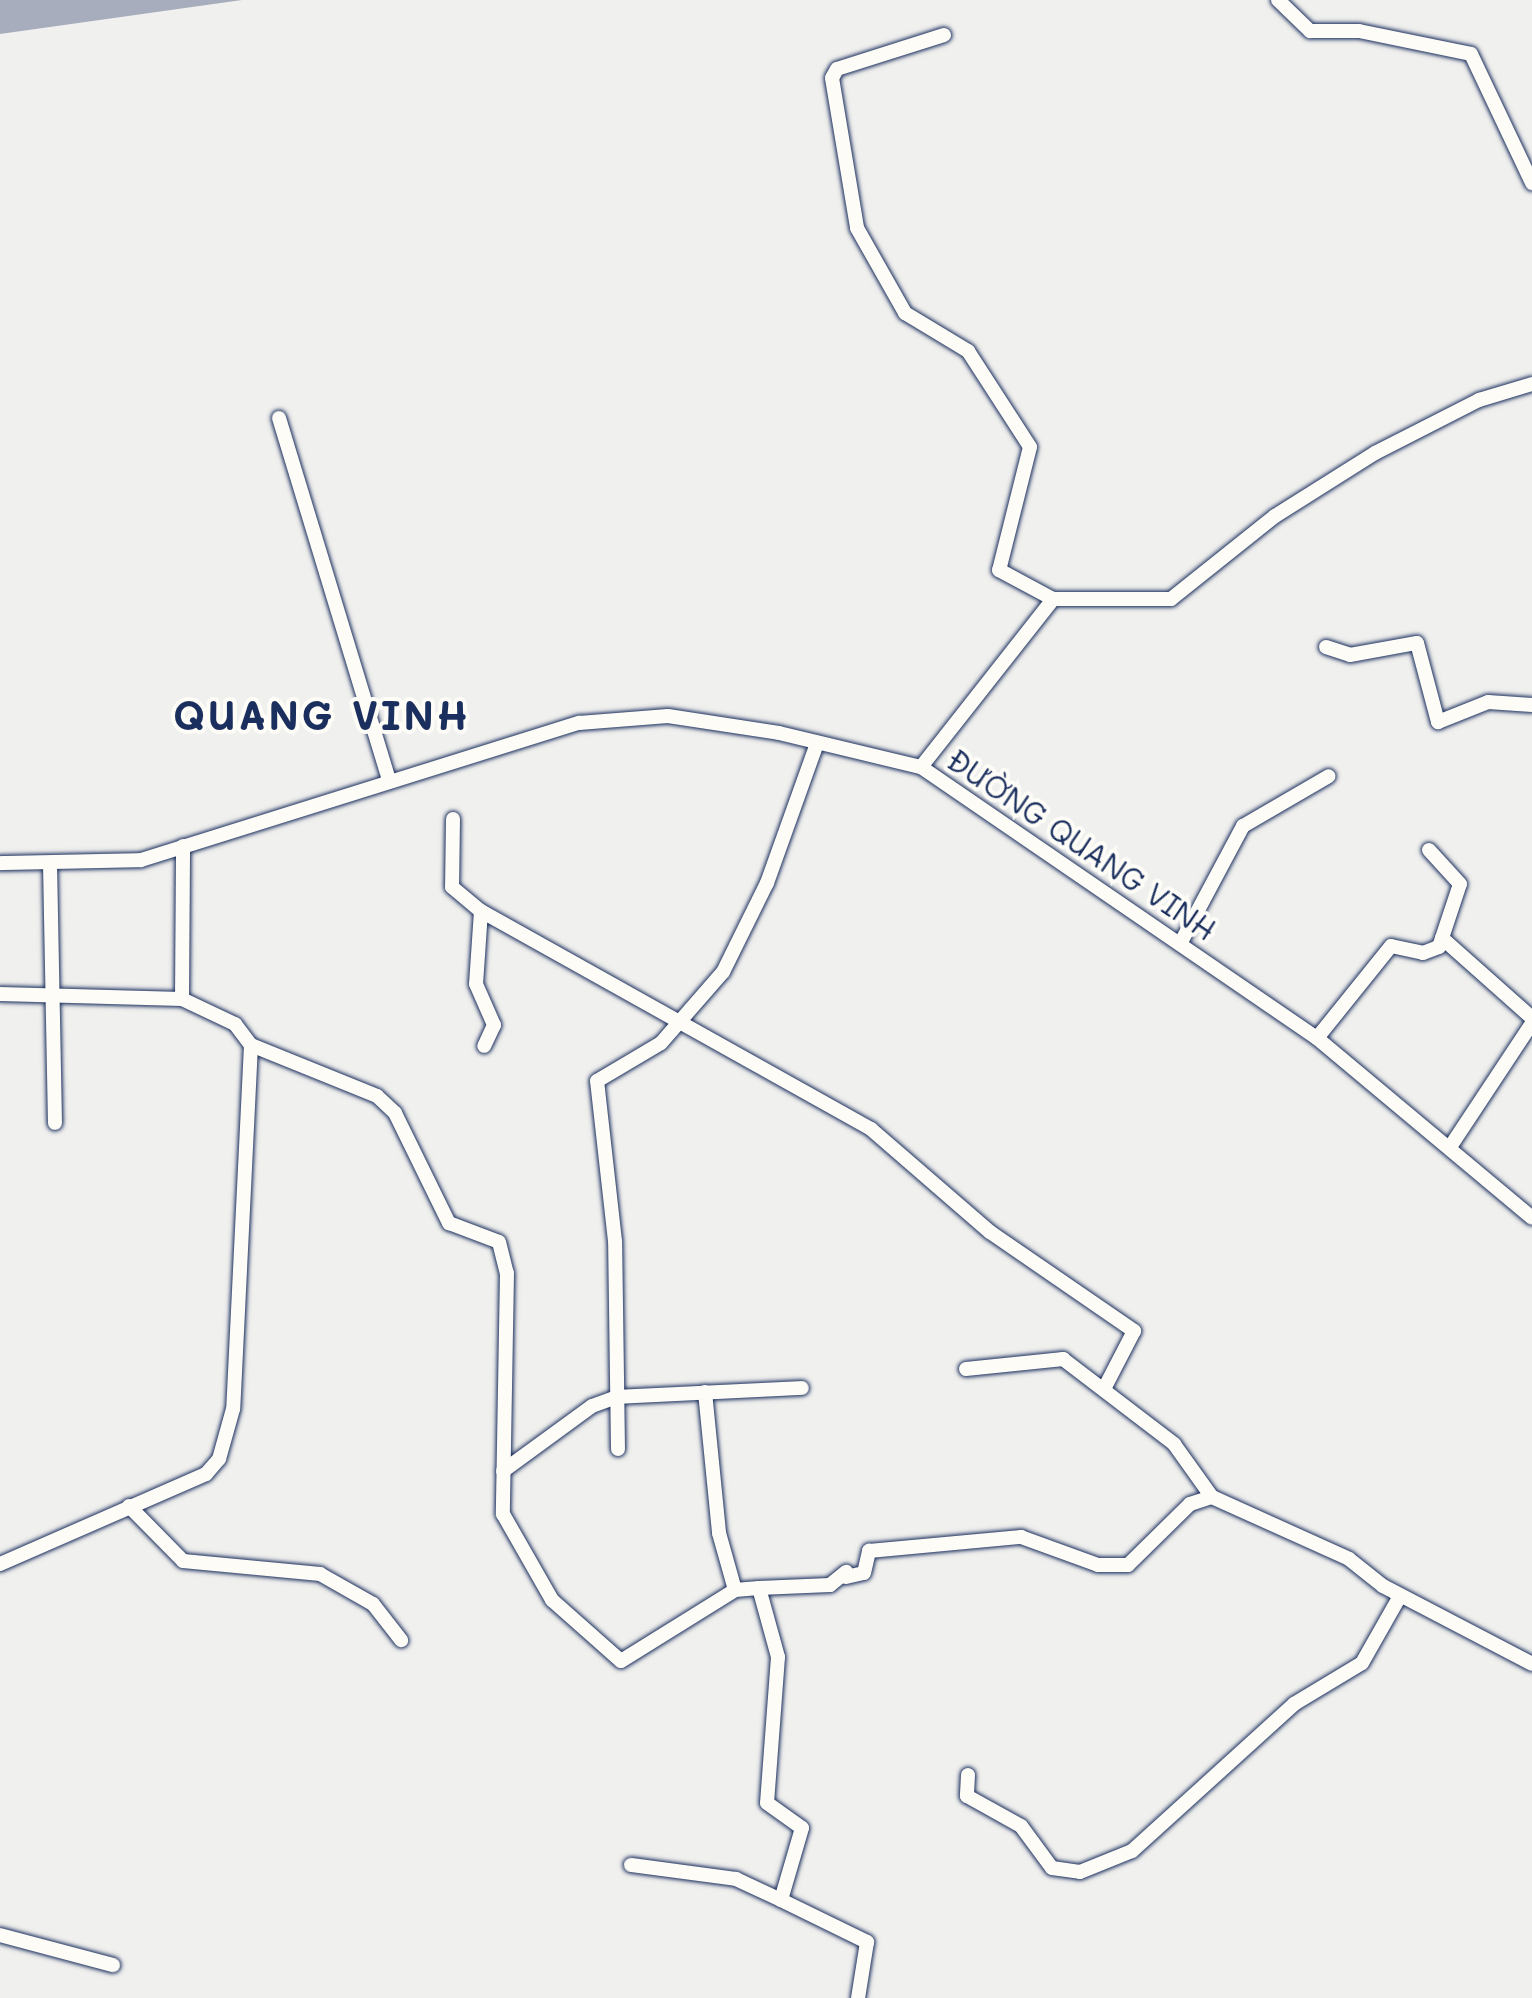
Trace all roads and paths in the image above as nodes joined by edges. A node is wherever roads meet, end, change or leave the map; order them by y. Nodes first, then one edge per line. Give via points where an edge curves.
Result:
1 (1278, 0) edge
2 (944, 35) dead end
3 (1532, 183) edge
4 (1532, 384) edge
5 (278, 418) dead end
6 (1053, 599) junction
7 (1326, 647) dead end
8 (1532, 704) edge
9 (817, 743) junction
10 (922, 767) junction
11 (1329, 776) dead end
12 (389, 781) junction
13 (453, 818) dead end
14 (183, 846) junction
15 (1429, 850) dead end
16 (0, 862) edge
17 (50, 863) junction
18 (481, 911) junction
19 (1442, 938) junction
20 (1180, 944) junction
21 (0, 994) edge
22 (49, 995) junction
23 (182, 999) junction
24 (1532, 1021) edge
25 (676, 1027) junction
26 (1317, 1038) junction
27 (251, 1044) junction
28 (484, 1046) dead end
29 (55, 1123) dead end
30 (1452, 1144) junction
31 (1532, 1218) edge
32 (966, 1369) dead end
33 (1104, 1387) junction
34 (802, 1388) dead end
35 (705, 1392) junction
36 (617, 1397) junction
37 (618, 1450) dead end
38 (504, 1471) junction
39 (1212, 1497) junction
40 (130, 1506) junction
41 (0, 1564) edge
42 (759, 1588) junction
43 (736, 1590) junction
44 (1400, 1596) junction
45 (401, 1640) dead end
46 (1532, 1664) edge
47 (968, 1775) dead end
48 (631, 1866) dead end
49 (781, 1900) junction
50 (0, 1936) edge
51 (113, 1966) dead end
52 (858, 1998) edge

1 - 3 street via 1310,31 1359,31 1471,54
2 - 6 street via 836,69 832,90 858,228 904,312 968,350 1030,447 999,570
4 - 6 street via 1479,400 1375,453 1285,509 1171,599
5 - 12 street
6 - 10 street
7 - 8 street via 1350,655 1417,643 1438,722 1488,702
9 - 10 street, ĐƯỜNG QUANG VINH
9 - 12 street, ĐƯỜNG QUANG VINH via 710,719 628,716
9 - 25 street via 767,882 723,972
10 - 20 street, ĐƯỜNG QUANG VINH
11 - 20 street via 1243,826
12 - 14 street, ĐƯỜNG QUANG VINH
13 - 18 street via 452,887
14 - 17 street, ĐƯỜNG QUANG VINH via 114,864
14 - 23 street
15 - 19 street via 1460,884
16 - 17 street, ĐƯỜNG QUANG VINH
17 - 22 street
18 - 25 street
18 - 28 street via 476,984 494,1025
19 - 24 street
19 - 26 street via 1432,953 1391,946
20 - 26 street, ĐƯỜNG QUANG VINH
21 - 22 street
22 - 23 street
22 - 29 street
23 - 27 street via 235,1024
24 - 30 street
25 - 33 street via 863,1124 990,1232 1134,1331
25 - 36 street via 598,1081 612,1185
26 - 30 street, ĐƯỜNG QUANG VINH
27 - 38 street via 377,1096 395,1113 449,1224 499,1242 506,1274
27 - 40 street via 225,1446 206,1474
30 - 31 street, ĐƯỜNG QUANG VINH
32 - 33 street via 1056,1357
33 - 39 street via 1174,1444
34 - 35 street
35 - 36 street
35 - 43 street via 719,1533
36 - 37 street
36 - 38 street via 592,1406
38 - 43 street via 503,1514 515,1542 552,1600 609,1658 634,1659
39 - 42 street via 1190,1504 1128,1565 1098,1565 1021,1537 868,1551 864,1572
39 - 44 street via 1350,1559
40 - 41 street
40 - 45 street via 183,1561 201,1569 320,1574 374,1604
42 - 43 street
42 - 49 street via 778,1658 767,1803 802,1828
44 - 46 street
44 - 47 street via 1362,1662 1294,1704 1158,1834 1094,1867 1052,1868 1015,1820 966,1796
48 - 49 street via 736,1880
49 - 52 street via 867,1942
50 - 51 street

